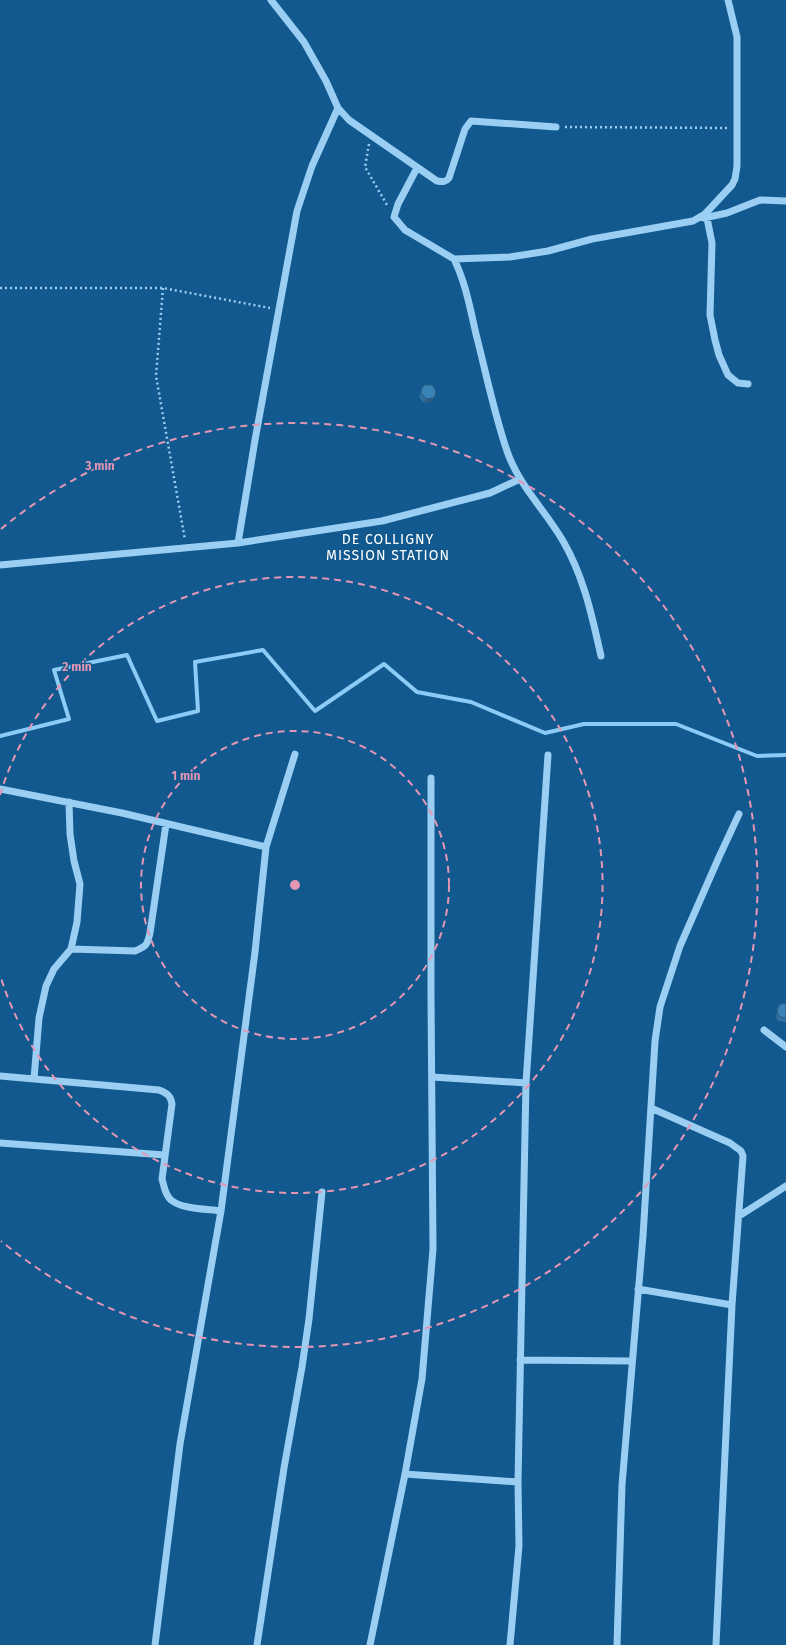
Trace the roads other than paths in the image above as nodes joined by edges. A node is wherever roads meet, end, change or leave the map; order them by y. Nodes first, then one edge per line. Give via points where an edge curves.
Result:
1 (271, 0) edge
2 (728, 0) edge
3 (338, 108) junction
4 (556, 127) road end
5 (417, 168) junction
6 (786, 201) edge
7 (707, 218) junction
8 (698, 219) junction
9 (454, 259) junction
10 (748, 384) dead end
11 (520, 479) junction
12 (238, 543) junction
13 (0, 564) edge
14 (601, 656) dead end
15 (295, 754) dead end
16 (548, 756) dead end
17 (431, 778) dead end
18 (0, 789) edge
19 (69, 802) junction
20 (739, 814) dead end
21 (166, 824) junction
22 (266, 847) junction
23 (71, 949) junction
24 (764, 1030) dead end
25 (786, 1047) edge
26 (0, 1076) edge
27 (432, 1078) junction
28 (34, 1079) junction
29 (526, 1083) junction
30 (651, 1108) junction
31 (0, 1143) edge
32 (165, 1155) junction
33 (786, 1186) edge
34 (322, 1192) dead end
35 (221, 1211) junction
36 (739, 1216) junction
37 (638, 1289) junction
38 (732, 1305) junction
39 (520, 1360) junction
40 (632, 1362) junction
41 (405, 1474) junction
42 (518, 1482) junction
43 (155, 1645) edge
44 (257, 1645) edge
45 (370, 1645) edge
46 (510, 1645) edge
47 (617, 1645) edge
48 (716, 1645) edge

1 - 3 street via 304,42
2 - 8 street via 736,37 737,166 732,185
3 - 5 street via 370,136
3 - 12 street via 312,166 297,211
4 - 5 street via 471,122 465,129 447,181 437,181
5 - 9 street via 394,217 405,230
6 - 7 street via 760,200
7 - 8 street
7 - 10 street via 713,248 710,315 715,340 728,375 738,382
8 - 9 street via 592,239 537,254
9 - 11 street via 463,278 488,384 508,452
11 - 12 street via 490,493 382,521
11 - 14 street via 563,540 575,566 585,589
12 - 13 street
15 - 22 street
16 - 29 street
17 - 27 street
18 - 19 street
19 - 21 street
19 - 23 street via 70,834 81,895
20 - 30 street via 680,946 660,1007
21 - 22 street
21 - 23 street via 150,933 145,947 135,951
22 - 35 street
23 - 28 street via 54,969 46,986 39,1018
24 - 25 street
26 - 28 street
27 - 29 street
27 - 41 street via 433,1249 422,1379
28 - 32 street via 166,1092 172,1104
29 - 39 street
30 - 36 street via 730,1143 741,1151 743,1164
30 - 37 street
31 - 32 street
32 - 35 street via 162,1179 170,1199 180,1205
33 - 36 street
34 - 44 street via 310,1319
35 - 43 street via 180,1444
36 - 38 street
37 - 38 street
37 - 40 street
38 - 48 street
39 - 40 street
39 - 42 street
40 - 47 street via 622,1485
41 - 42 street
41 - 45 street
42 - 46 street via 519,1546

